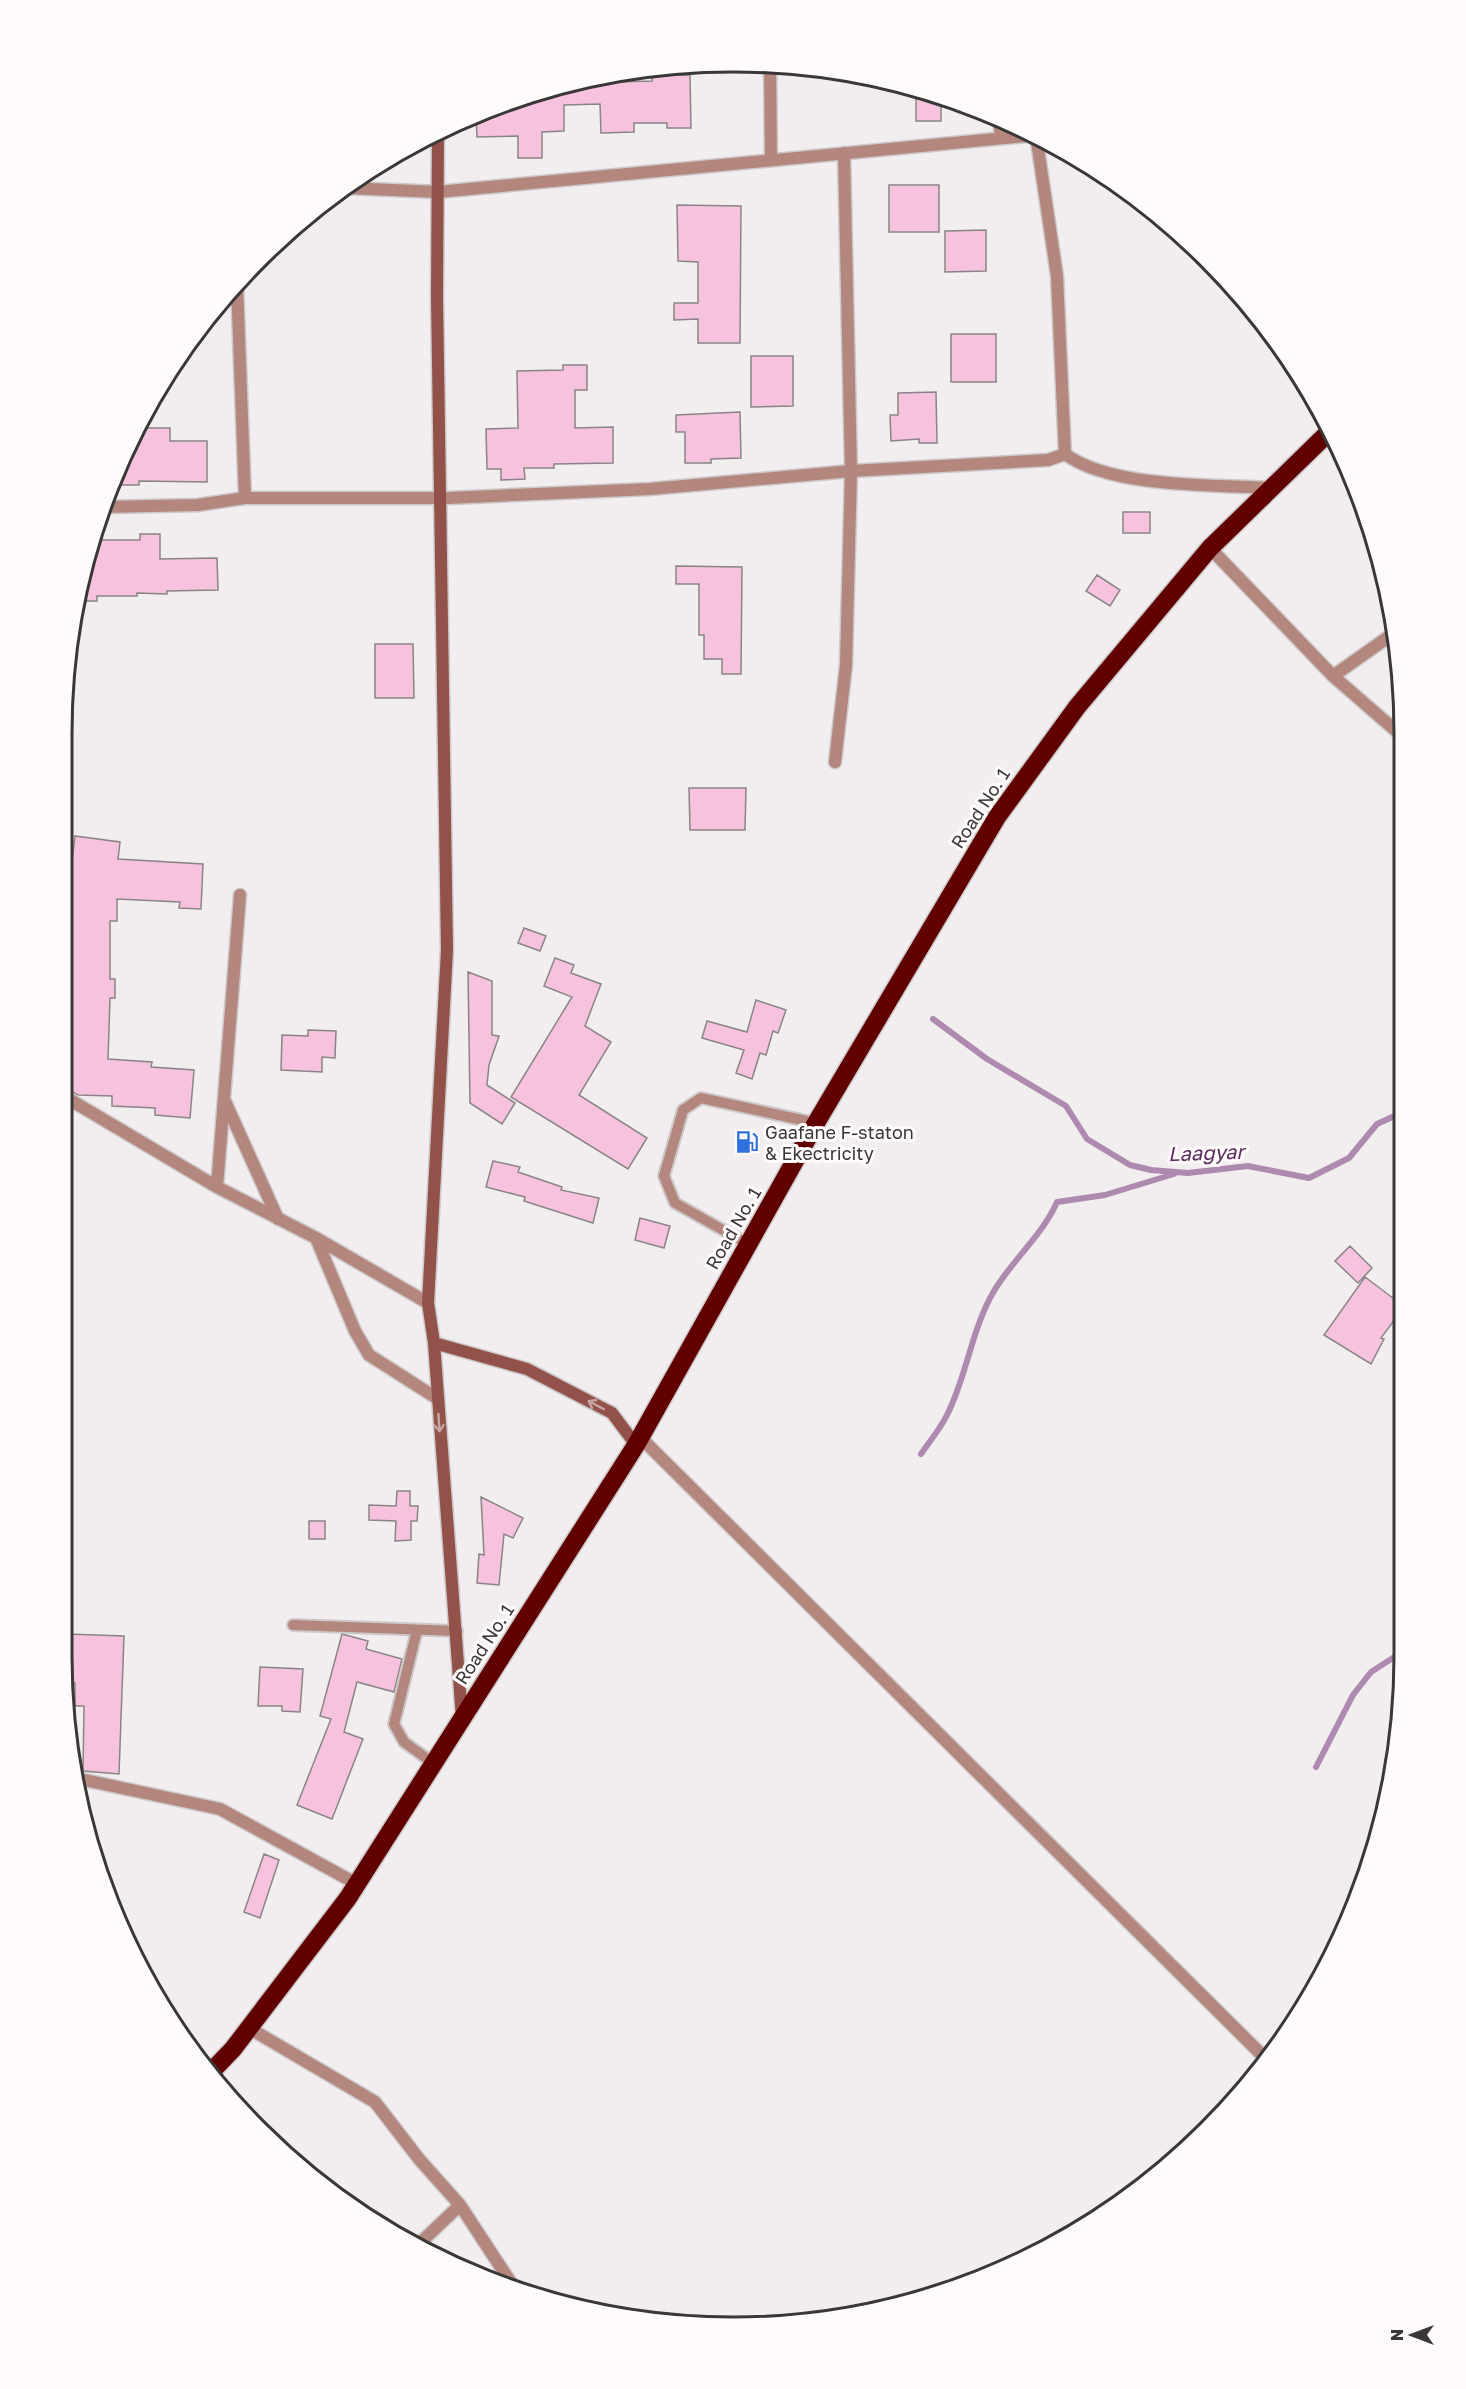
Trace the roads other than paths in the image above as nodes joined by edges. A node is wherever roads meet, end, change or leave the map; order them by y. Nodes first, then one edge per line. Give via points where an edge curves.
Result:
1 (770, 73) edge
2 (1000, 128) edge
3 (1018, 137) edge
4 (1001, 138) junction
5 (438, 142) edge
6 (1038, 147) edge
7 (844, 153) junction
8 (771, 160) junction
9 (359, 189) edge
10 (438, 192) junction
11 (237, 296) edge
12 (1324, 437) edge
13 (1065, 454) junction
14 (851, 471) junction
15 (1271, 488) junction
16 (245, 498) junction
17 (440, 498) junction
18 (112, 507) edge
19 (1210, 548) junction
20 (1387, 638) edge
21 (1333, 676) junction
22 (1394, 729) edge
23 (835, 762) dead end
24 (240, 895) dead end
25 (224, 1098) junction
26 (72, 1101) edge
27 (816, 1123) junction
28 (217, 1187) junction
29 (278, 1219) junction
30 (316, 1238) junction
31 (748, 1244) junction
32 (428, 1303) junction
33 (434, 1343) junction
34 (438, 1399) junction
35 (638, 1440) junction
36 (294, 1625) dead end
37 (417, 1630) junction
38 (457, 1632) junction
39 (462, 1718) junction
40 (433, 1762) junction
41 (84, 1780) edge
42 (357, 1884) junction
43 (249, 2028) junction
44 (1260, 2053) edge
45 (216, 2066) edge
46 (460, 2205) junction
47 (424, 2240) edge
48 (507, 2277) edge

1 - 8 street
2 - 4 street
3 - 4 street
4 - 7 street
5 - 10 main road
6 - 13 street via 1057,276
7 - 8 street
7 - 14 street
8 - 10 street
9 - 10 street
10 - 17 main road
11 - 16 street
12 - 15 highway, Road No. 1
13 - 14 street via 1048,460
13 - 15 street via 1077,463 1146,482
14 - 17 street via 650,489
14 - 23 street via 846,666
15 - 19 highway, Road No. 1
16 - 17 street
16 - 18 street via 198,505
17 - 32 main road via 447,950
19 - 21 street
19 - 27 highway, Road No. 1 via 1077,707 997,817
20 - 21 street
21 - 22 street
24 - 25 street
25 - 28 street
25 - 29 street
26 - 28 street
27 - 31 highway, Road No. 1
27 - 31 lane via 701,1098 683,1110 664,1176 675,1203
28 - 29 street
29 - 30 street
30 - 32 street
30 - 34 street via 369,1355
31 - 35 highway, Road No. 1
32 - 33 main road
33 - 34 main road
35 -> 33 main road via 612,1413 527,1369
34 -> 38 main road
35 - 39 highway, Road No. 1
35 - 44 street
36 - 37 lane
37 - 38 lane
37 - 40 lane via 394,1724 404,1742
38 - 39 main road
39 - 40 highway, Road No. 1
40 - 42 highway, Road No. 1
41 - 42 street via 220,1809
42 - 43 highway, Road No. 1
43 - 45 highway, Road No. 1
43 - 46 street via 375,2102
46 - 47 street
46 - 48 street

